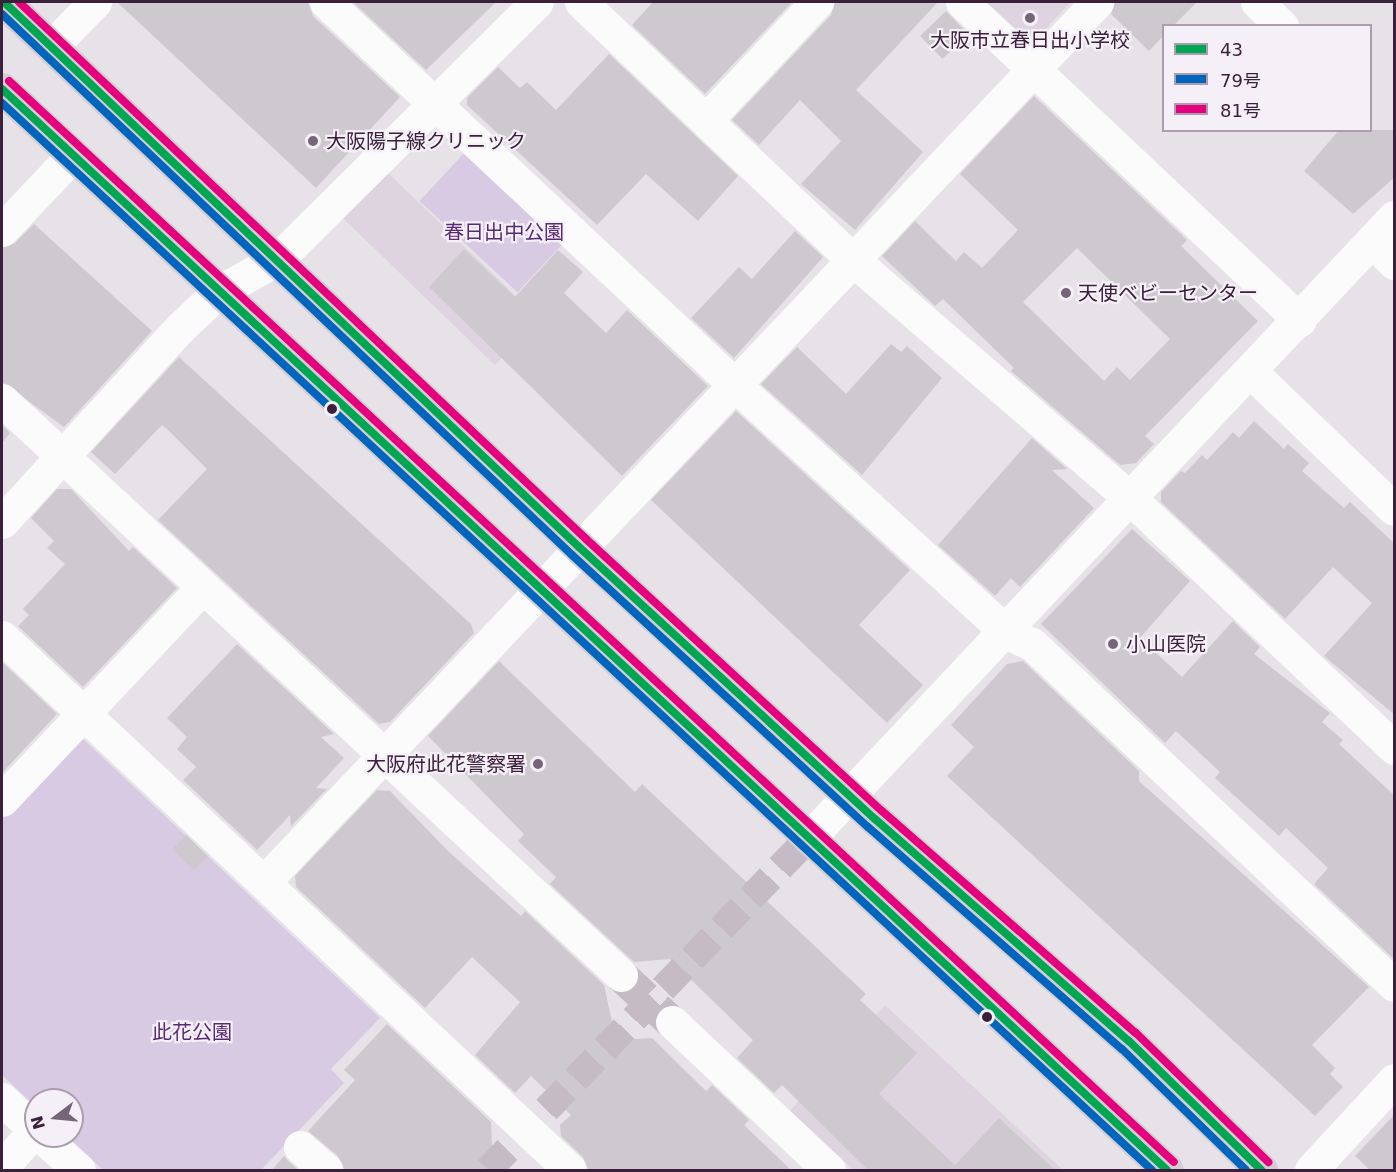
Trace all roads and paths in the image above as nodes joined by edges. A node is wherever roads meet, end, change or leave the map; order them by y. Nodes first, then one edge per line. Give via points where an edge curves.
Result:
1 (4, 2) edge
2 (95, 2) edge
3 (326, 2) edge
4 (537, 2) edge
5 (581, 2) edge
6 (817, 2) edge
7 (962, 2) edge
8 (1097, 2) edge
9 (1257, 2) edge
10 (1280, 24) edge
11 (52, 46) junction
12 (1033, 66) junction
13 (2, 89) edge
14 (434, 104) junction
15 (707, 118) junction
16 (72, 156) junction
17 (1395, 217) edge
18 (2, 231) edge
19 (1383, 252) edge
20 (279, 258) junction
21 (853, 260) junction
22 (217, 293) junction
23 (1300, 320) junction
24 (1250, 371) junction
25 (735, 386) junction
26 (2, 400) edge
27 (62, 456) junction
28 (1131, 499) junction
29 (1395, 509) edge
30 (2, 522) edge
31 (579, 547) junction
32 (202, 588) junction
33 (540, 589) junction
34 (1006, 633) junction
35 (2, 637) edge
36 (81, 711) junction
37 (1395, 748) edge
38 (380, 755) junction
39 (850, 795) junction
40 (2, 800) edge
41 (809, 838) junction
42 (264, 882) junction
43 (621, 975) tunnel mouth
44 (1395, 985) edge
45 (672, 1022) tunnel mouth
46 (1395, 1080) edge
47 (2, 1099) edge
48 (24, 1120) edge
49 (24, 1144) edge
50 (300, 1147) dead end
51 (55, 1148) edge
52 (2, 1167) edge
53 (79, 1170) edge
54 (326, 1170) edge
55 (570, 1170) edge
56 (830, 1170) edge
57 (1167, 1170) edge
58 (1261, 1170) edge
59 (1311, 1170) edge

1 - 11 main road
2 - 11 street
3 - 14 street
4 - 14 street
5 - 15 street
6 - 15 street
7 - 12 street
8 - 12 street
9 - 10 street
11 - 20 main road
12 - 21 street
12 - 23 street
13 - 16 main road
14 - 20 street
14 - 25 street
15 - 21 street
16 - 18 street
16 - 22 main road
17 - 19 street
19 - 23 street
20 - 22 street
20 - 31 main road
21 - 25 street
21 - 28 street
22 - 27 street
22 - 33 main road
23 - 24 street
24 - 28 street
24 - 29 street
25 - 31 street
25 - 34 street
26 - 27 street
27 - 30 street
27 - 32 street
28 - 34 street
28 - 37 street
31 - 33 street
31 - 39 main road
32 - 36 street
32 - 38 street
33 - 38 street
33 - 41 main road
34 - 39 street
34 - 44 street via 1032,644
35 - 36 street
36 - 40 street
36 - 42 street
38 - 42 street
38 - 43 street
39 - 41 street
39 - 58 main road via 1129,1041
41 - 57 main road
42 - 55 street
45 - 56 street
46 - 59 street
47 - 48 street
49 - 52 street
50 - 54 street
51 - 53 street

